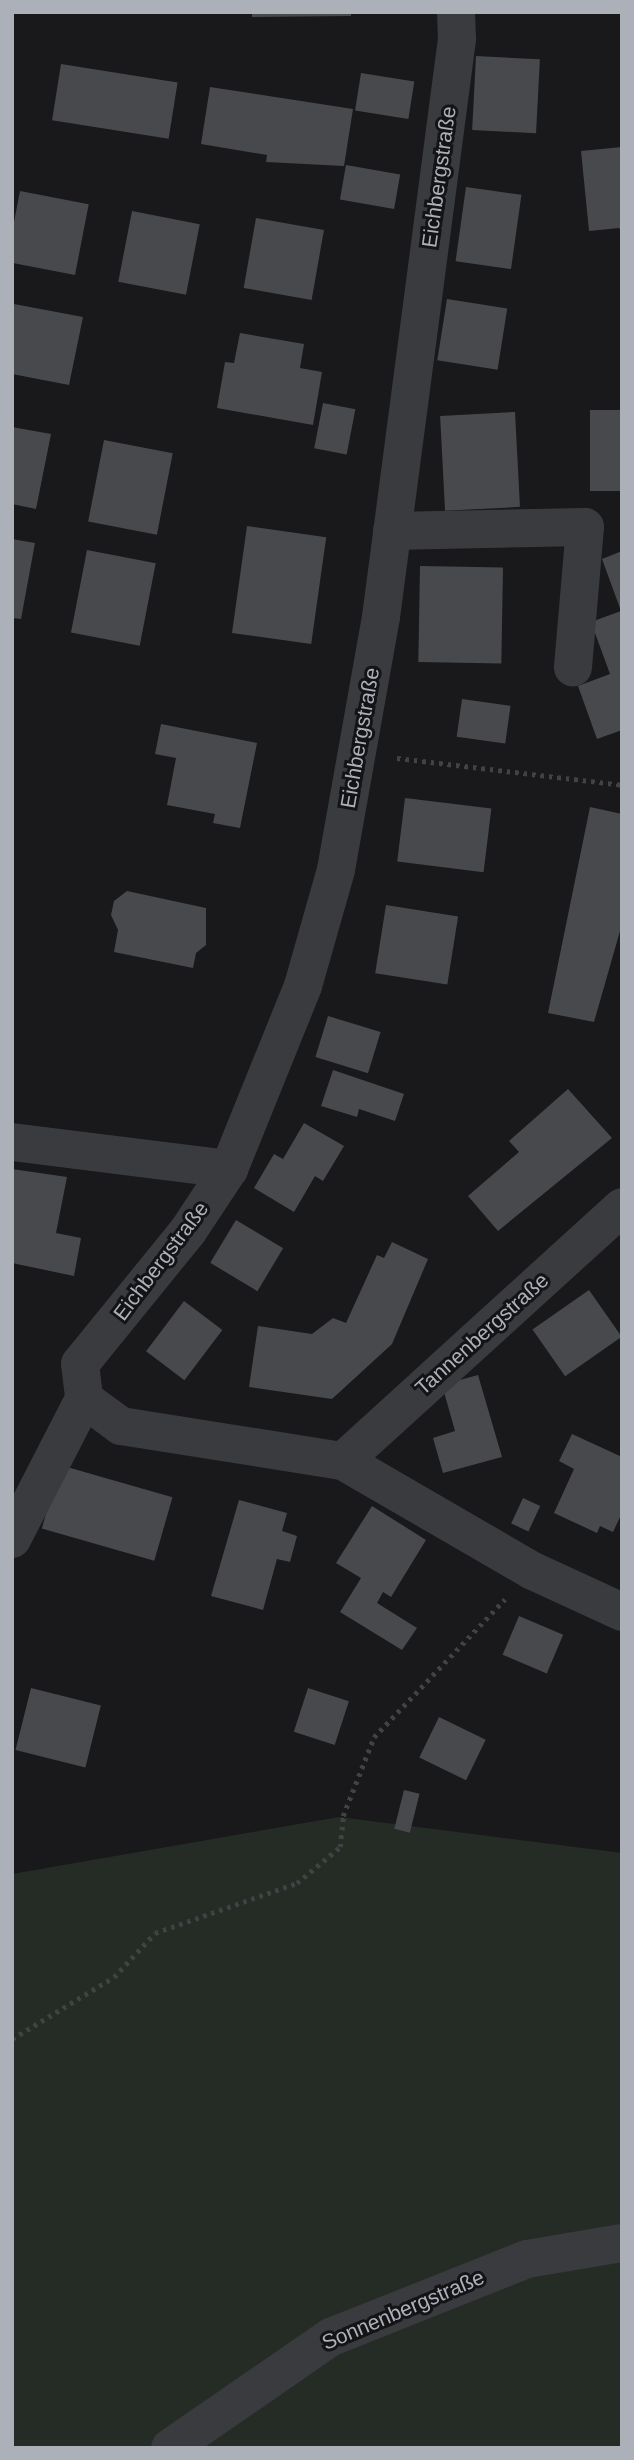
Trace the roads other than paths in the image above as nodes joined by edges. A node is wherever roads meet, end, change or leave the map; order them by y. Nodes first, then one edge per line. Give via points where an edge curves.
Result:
1 (456, 12) edge
2 (392, 531) junction
3 (573, 667) dead end
4 (12, 1142) edge
5 (229, 1169) junction
6 (622, 1207) edge
7 (84, 1399) junction
8 (343, 1461) junction
9 (12, 1539) edge
10 (622, 1612) edge
11 (622, 2242) edge
12 (170, 2448) edge

1 - 2 street, Eichbergstraße via 457,39
2 - 3 street via 585,527
2 - 5 street, Eichbergstraße via 336,870 303,986
4 - 5 street
5 - 7 street, Eichbergstraße via 188,1231 80,1364
6 - 8 street, Tannenbergstraße
7 - 8 street via 121,1426
7 - 9 street
8 - 10 street via 533,1571
11 - 12 street, Sonnenbergstraße via 527,2259 331,2337

